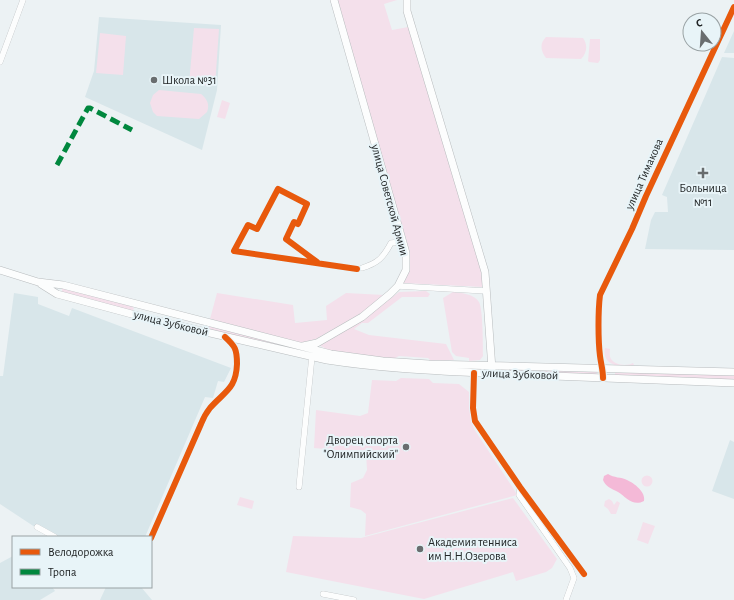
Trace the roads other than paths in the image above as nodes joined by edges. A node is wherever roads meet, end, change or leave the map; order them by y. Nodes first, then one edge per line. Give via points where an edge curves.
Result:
1 (23, 0) edge
2 (334, 0) edge
3 (407, 0) edge
4 (734, 7) edge
5 (0, 62) edge
6 (403, 242) junction
7 (317, 262) junction
8 (0, 270) edge
9 (38, 282) junction
10 (63, 285) junction
11 (398, 286) junction
12 (486, 291) junction
13 (57, 294) junction
14 (134, 304) junction
15 (145, 306) junction
16 (158, 309) junction
17 (132, 314) junction
18 (142, 317) junction
19 (154, 320) junction
20 (208, 323) junction
21 (204, 331) junction
22 (225, 336) junction
23 (247, 342) junction
24 (317, 343) junction
25 (299, 346) junction
26 (237, 352) junction
27 (310, 353) junction
28 (603, 368) junction
29 (492, 370) junction
30 (734, 372) edge
31 (474, 373) junction
32 (603, 378) junction
33 (734, 383) edge
34 (299, 487) dead end
35 (520, 487) junction
36 (37, 527) dead end
37 (53, 536) edge
38 (152, 536) edge
39 (577, 566) junction
40 (570, 568) junction
41 (584, 574) dead end
42 (323, 594) dead end
43 (354, 600) edge
44 (566, 600) edge

1 - 5 street
2 - 6 main road, улица Советской Армии
3 - 12 main road via 407,11 485,272
4 - 28 street, улица Тимакова via 600,294 600,356
6 - 7 street via 391,243 383,257 372,265 359,268
6 - 11 main road, улица Советской Армии via 406,270
7 - 7 street via 279,257 234,251 248,225 257,229 278,189 307,204 298,224 294,222 286,239
8 - 9 main road, улица Зубковой
9 - 10 main road, улица Зубковой
9 - 13 main road, улица Зубковой
10 - 13 main road via 57,287
10 - 14 main road, улица Зубковой
11 - 12 street
11 - 24 main road, улица Советской Армии via 362,316
12 - 29 main road
13 - 17 main road, улица Зубковой
14 - 15 main road, улица Зубковой
14 - 17 main road via 136,312
15 - 16 main road, улица Зубковой
15 - 18 main road via 140,308 139,313
16 - 19 main road
16 - 20 main road, улица Зубковой
17 - 18 main road, улица Зубковой
18 - 19 main road, улица Зубковой
19 - 21 main road, улица Зубковой
20 - 21 main road via 202,323
20 - 25 main road, улица Зубковой
21 - 22 main road, улица Зубковой
22 - 23 main road, улица Зубковой
22 - 26 street via 233,343
23 - 26 street via 242,344
23 - 27 main road, улица Зубковой
24 - 25 main road, улица Советской Армии
24 - 27 main road
25 - 27 main road, улица Зубковой
26 - 38 street via 233,383 223,397 208,410 200,424
27 - 29 main road, улица Зубковой
27 - 31 main road, улица Зубковой via 345,362 382,367
27 - 34 street
28 - 29 main road, улица Зубковой
28 - 30 main road, улица Зубковой
28 - 32 street, улица Тимакова
29 - 31 main road, улица Зубковой
29 - 32 main road, улица Зубковой
31 - 35 street via 475,421
32 - 33 main road, улица Зубковой
35 - 39 street
35 - 40 street via 519,495
36 - 37 street
39 - 40 street
39 - 41 street
40 - 44 street via 574,578
42 - 43 street

